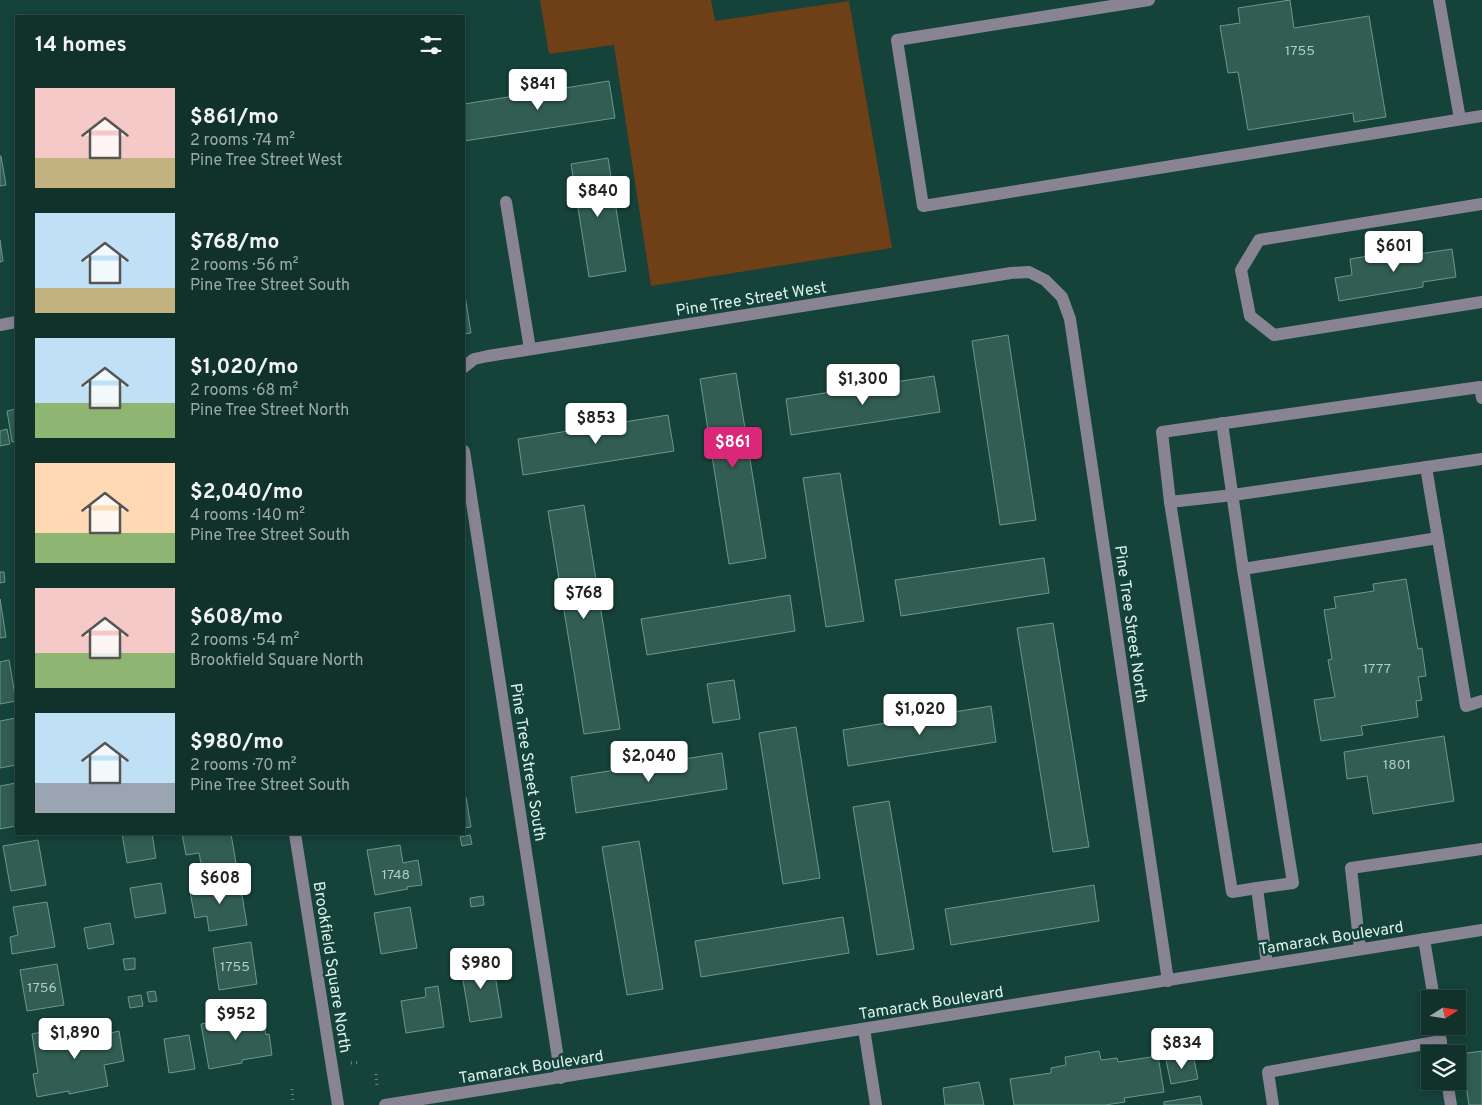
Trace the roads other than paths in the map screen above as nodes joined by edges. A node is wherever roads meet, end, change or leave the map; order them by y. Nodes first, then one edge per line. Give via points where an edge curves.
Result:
1 (1149, 0) edge
2 (1439, 0) edge
3 (1482, 116) edge
4 (1460, 119) junction
5 (506, 202) dead end
6 (1482, 204) edge
7 (1045, 280) joint
8 (1482, 302) edge
9 (15, 322) edge
10 (0, 325) edge
11 (530, 349) junction
12 (465, 366) edge
13 (1482, 398) edge
14 (1222, 424) junction
15 (465, 457) edge
16 (1482, 459) edge
17 (1426, 467) junction
18 (1233, 495) junction
19 (1170, 502) junction
20 (1438, 538) junction
21 (1243, 569) junction
22 (1482, 701) edge
23 (295, 835) edge
24 (1482, 849) edge
25 (1257, 888) junction
26 (1482, 930) edge
27 (1424, 939) junction
28 (1360, 949) junction
29 (1267, 964) junction
30 (1168, 981) junction
31 (1432, 990) edge
32 (864, 1029) junction
33 (1421, 1050) edge
34 (561, 1078) junction
35 (1448, 1090) edge
36 (338, 1105) edge
37 (385, 1105) edge
38 (876, 1105) edge
39 (1273, 1105) edge
40 (1451, 1105) edge

1 - 4 street via 897,40 923,206
2 - 4 street
3 - 4 street
5 - 11 street
6 - 8 street via 1259,240 1241,270 1250,316 1274,335
7 - 11 street, Pine Tree Street West via 1029,272 1011,273
7 - 30 street, Pine Tree Street North via 1062,297 1070,320
9 - 10 street
11 - 12 street, Pine Tree Street West via 488,356
13 - 14 street via 1480,387
14 - 18 street
14 - 19 street via 1162,432
15 - 34 street, Pine Tree Street South
16 - 17 street
17 - 18 street
17 - 20 street
18 - 19 street
18 - 21 street
19 - 25 street via 1232,892
20 - 21 street
20 - 22 street via 1466,706
21 - 25 street via 1293,882
23 - 36 street, Brookfield Square North
24 - 28 street via 1351,868
25 - 29 street
26 - 27 street, Tamarack Boulevard
27 - 28 street, Tamarack Boulevard
27 - 31 street
28 - 29 street, Tamarack Boulevard
29 - 30 street, Tamarack Boulevard
30 - 32 street, Tamarack Boulevard
32 - 34 street, Tamarack Boulevard
32 - 38 street
33 - 39 street via 1268,1072
34 - 37 street, Tamarack Boulevard
35 - 40 street

